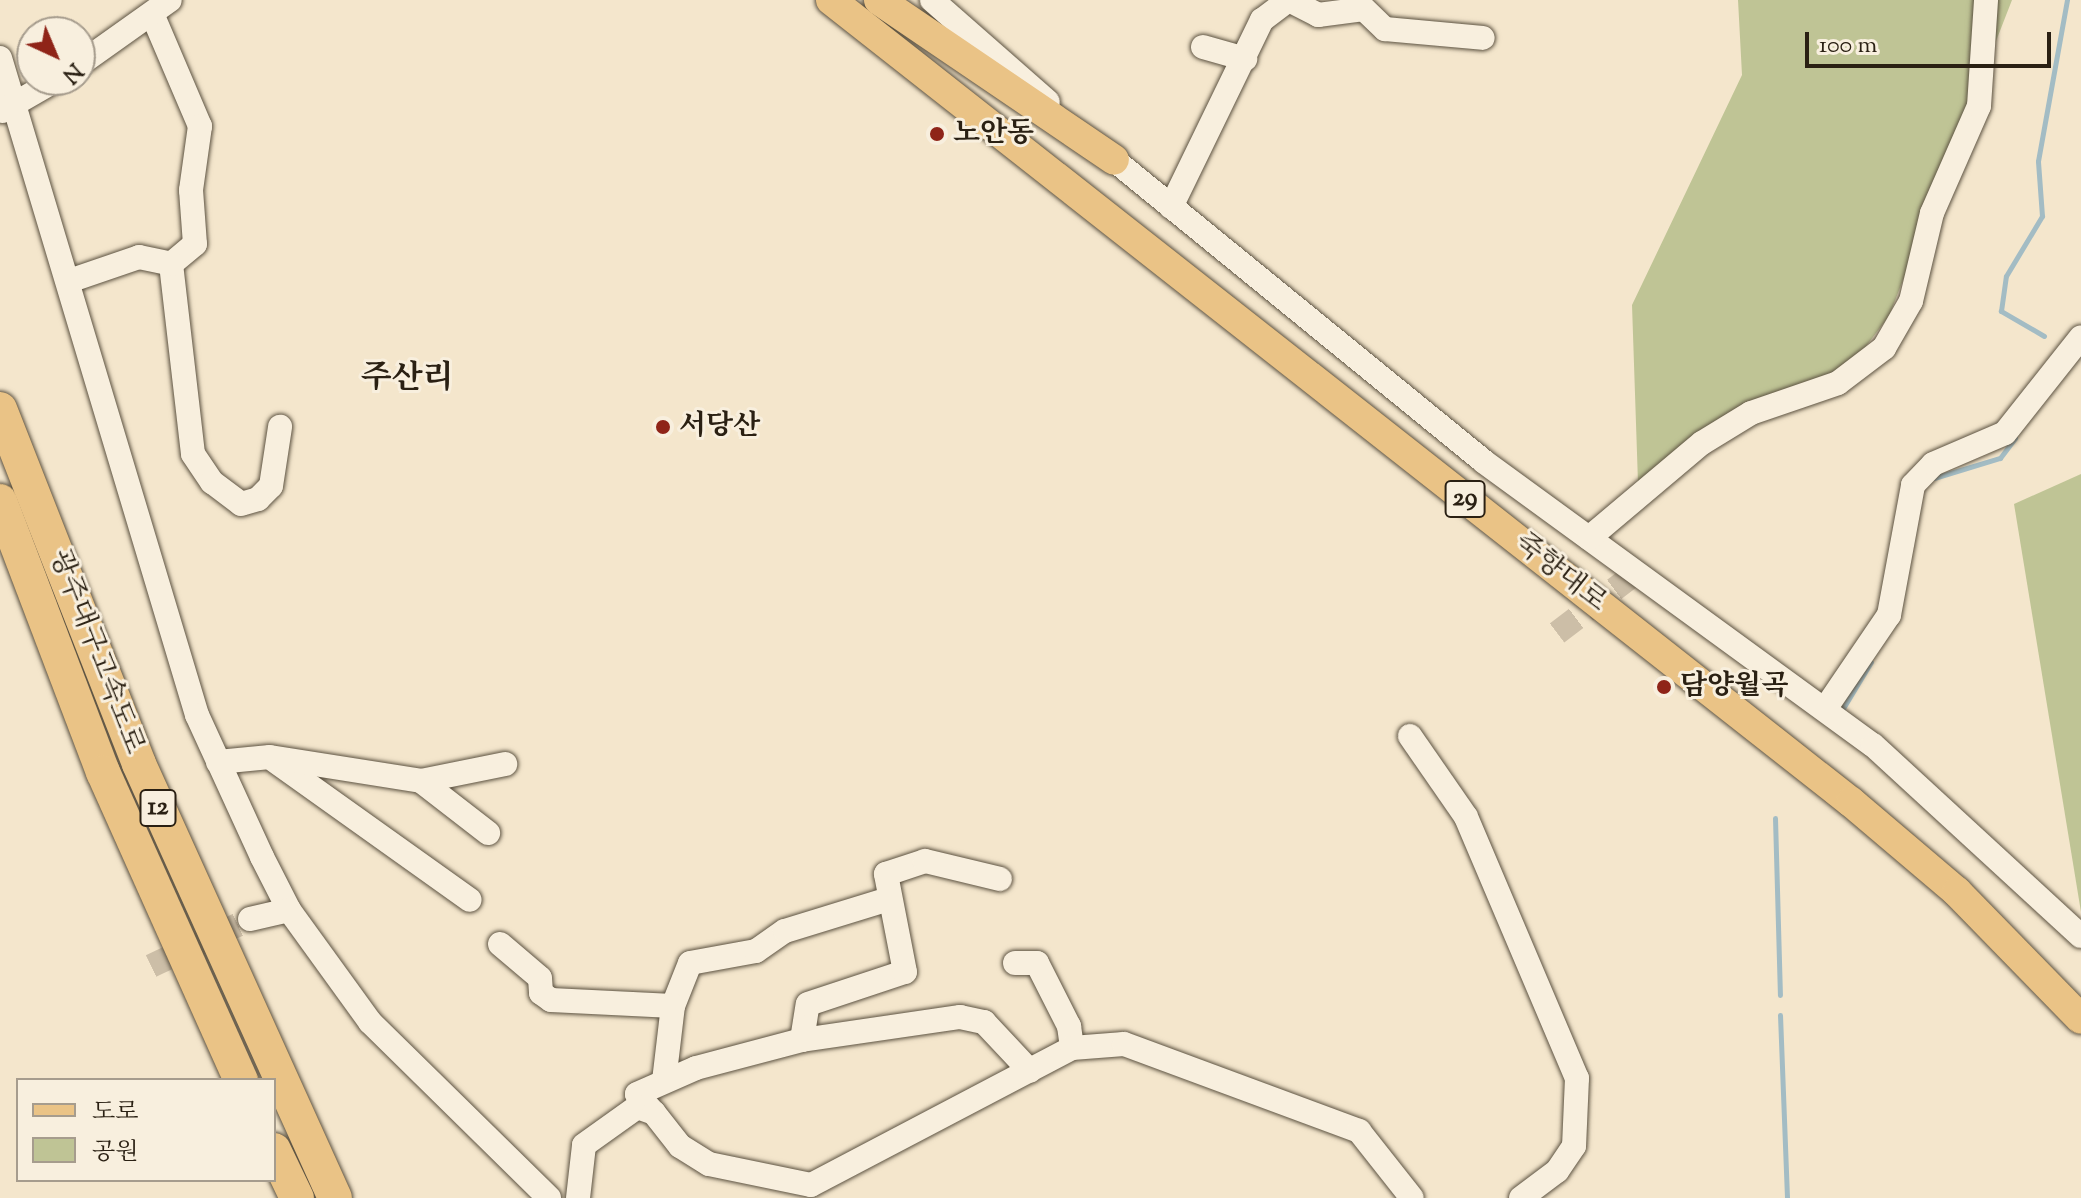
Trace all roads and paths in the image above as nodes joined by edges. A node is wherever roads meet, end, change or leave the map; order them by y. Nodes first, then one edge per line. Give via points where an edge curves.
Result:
1 (831, 0) edge
2 (879, 0) edge
3 (932, 0) edge
4 (1255, 0) edge
5 (1986, 0) edge
6 (1286, 2) edge
7 (162, 8) edge
8 (1483, 38) dead end
9 (1203, 47) dead end
10 (96, 53) edge
11 (0, 58) edge
12 (1245, 59) junction
13 (30, 96) edge
14 (7, 110) edge
15 (1114, 160) junction
16 (1171, 207) junction
17 (171, 264) junction
18 (72, 280) junction
19 (2081, 337) edge
20 (0, 409) edge
21 (280, 427) dead end
22 (0, 501) edge
23 (1589, 538) junction
24 (1825, 709) junction
25 (1410, 736) dead end
26 (270, 757) junction
27 (218, 762) junction
28 (505, 764) dead end
29 (421, 781) junction
30 (488, 833) dead end
31 (1000, 879) dead end
32 (470, 900) dead end
33 (886, 900) junction
34 (289, 910) junction
35 (250, 919) tunnel mouth
36 (2081, 936) edge
37 (500, 944) dead end
38 (1015, 963) dead end
39 (673, 1006) junction
40 (2081, 1019) edge
41 (802, 1040) junction
42 (1072, 1048) junction
43 (1030, 1071) junction
44 (240, 1078) edge
45 (664, 1081) junction
46 (654, 1113) junction
47 (276, 1154) edge
48 (297, 1198) edge
49 (335, 1198) edge
50 (549, 1198) edge
51 (578, 1198) edge
52 (1412, 1198) edge
53 (1521, 1198) edge

1 - 40 main road, 죽향대로 / 29 via 1851,802 1957,892
2 - 15 main road
3 - 15 street
4 - 6 street
5 - 23 street via 1979,106 1932,213 1911,301 1884,348 1838,383 1751,413 1702,443
6 - 8 street via 1318,15 1364,9 1385,29
6 - 12 street via 1262,20
7 - 10 street
7 - 17 street via 200,126 191,190 195,244
9 - 12 street
11 - 14 street
12 - 16 street
13 - 14 street
14 - 18 street
15 - 16 street
16 - 23 street via 1483,461
17 - 18 street via 139,257
17 - 21 street via 193,454 212,482 241,504 258,499 271,486
18 - 27 street via 197,715
19 - 24 street via 2005,433 1933,464 1913,485 1889,615
20 - 49 highway, 광주대구고속도로 / 12 via 139,764
22 - 44 highway, 광주대구고속도로 / 12 via 103,772
23 - 24 street
24 - 36 street
25 - 53 street via 1466,817 1577,1078 1574,1146 1557,1171
26 - 27 street
26 - 29 street
26 - 32 street
27 - 34 street
28 - 29 street
29 - 30 street
31 - 33 street via 925,861 886,874
33 - 39 street via 785,931 756,951 690,963
33 - 41 street via 905,972 808,1004
34 - 35 street
34 - 50 street via 370,1022
37 - 39 street via 540,978 541,993 551,1000
38 - 42 street via 1037,963 1069,1026
39 - 45 street
41 - 43 street via 960,1017 984,1022
41 - 45 street
42 - 43 street
42 - 52 street via 1124,1044 1330,1116 1359,1131
43 - 46 street via 811,1185 709,1164 680,1146
45 - 46 street via 637,1094
46 - 51 street via 637,1107 584,1145
47 - 48 highway

